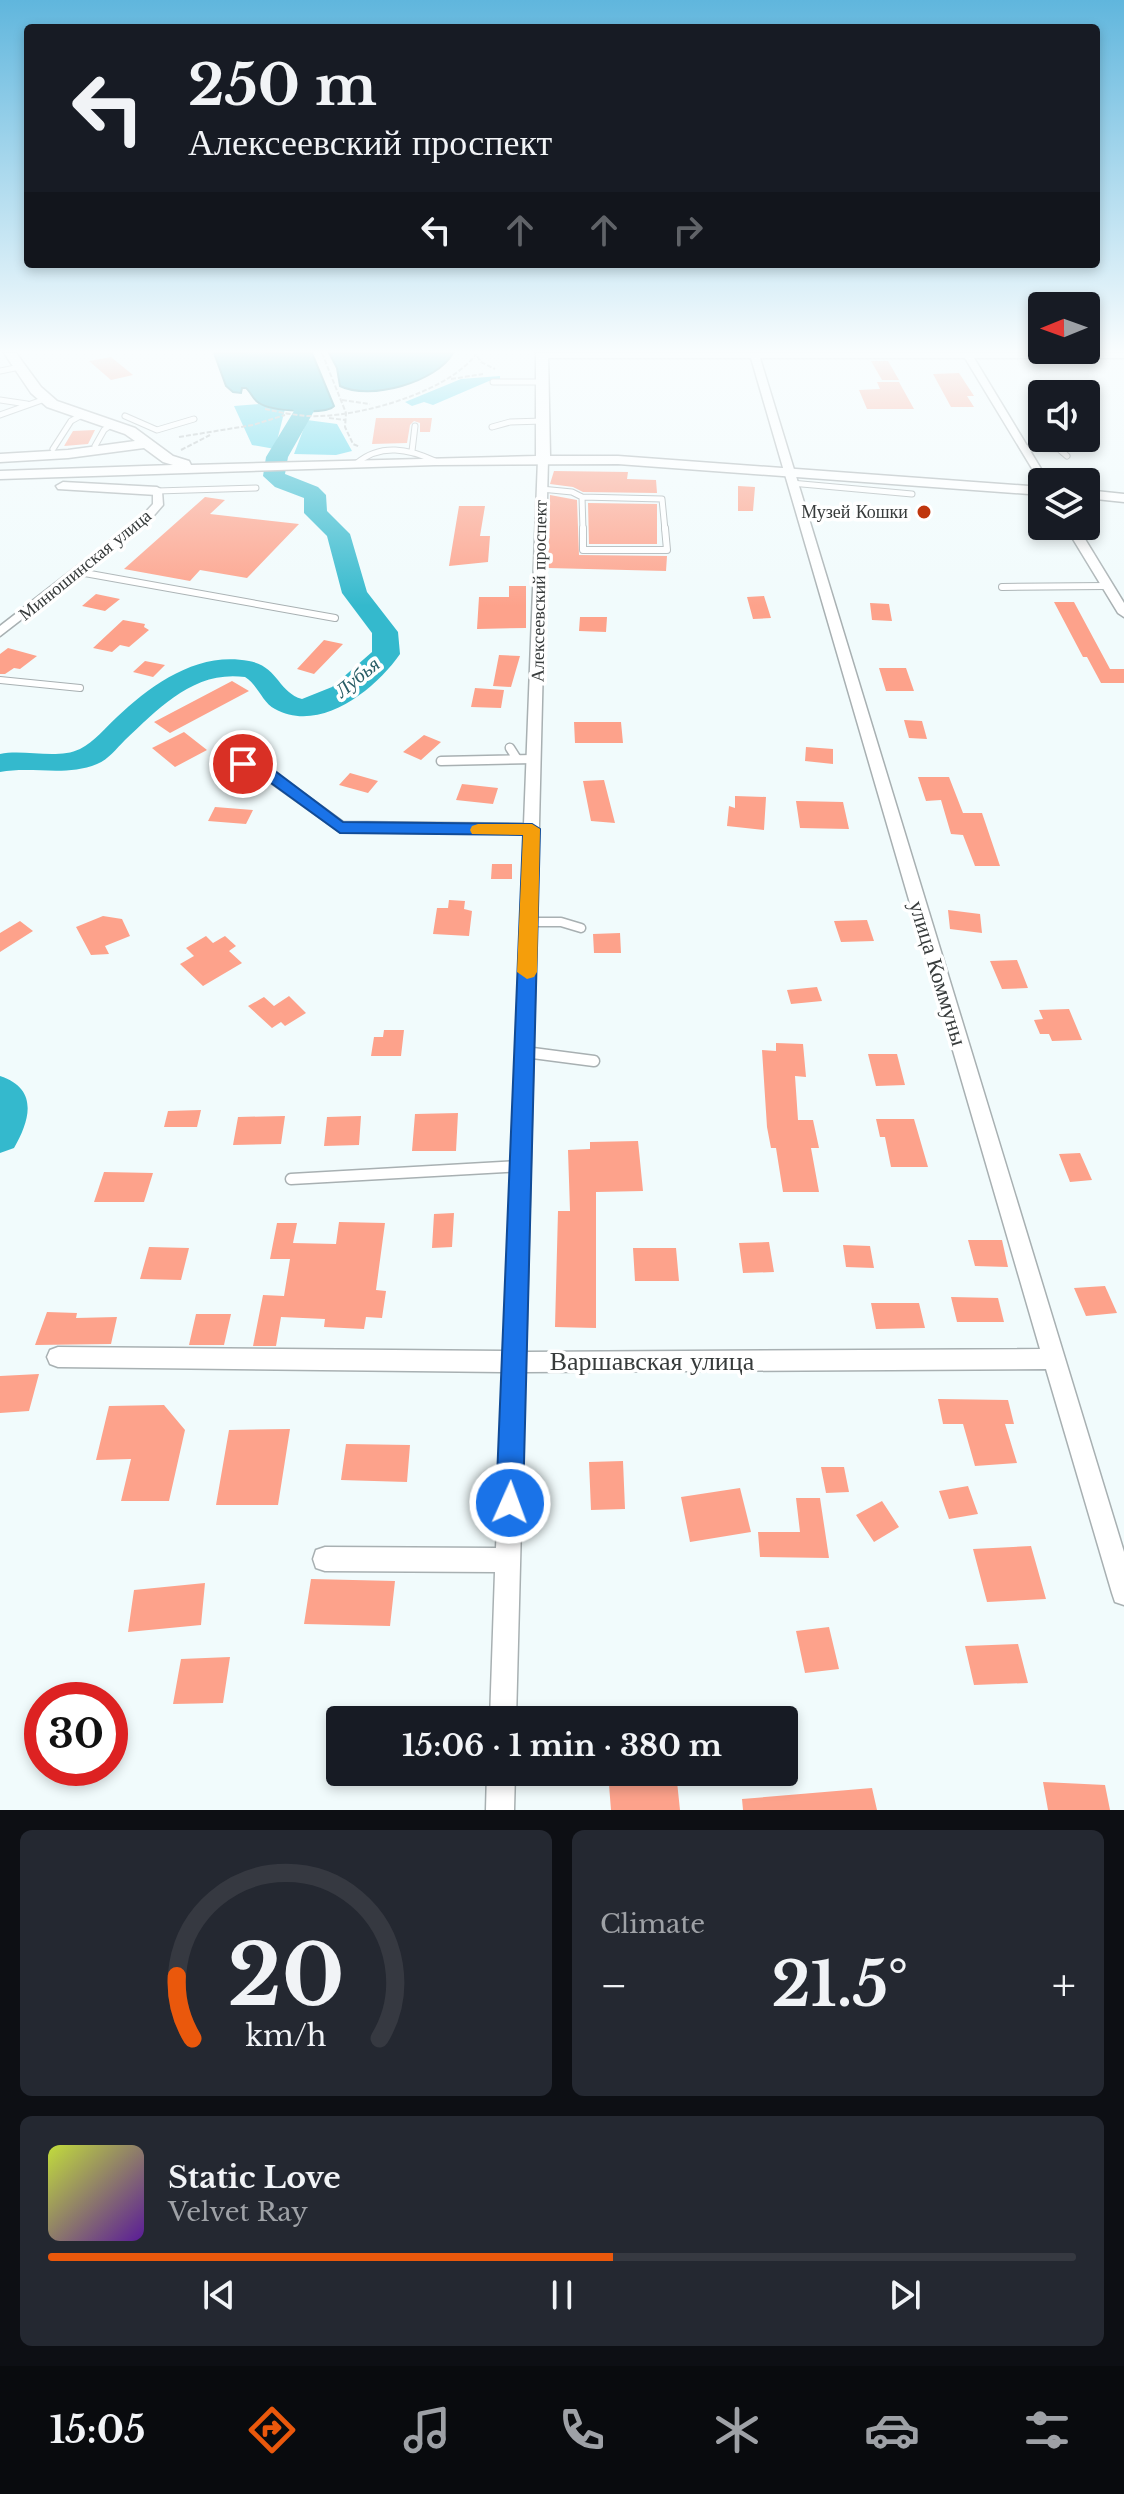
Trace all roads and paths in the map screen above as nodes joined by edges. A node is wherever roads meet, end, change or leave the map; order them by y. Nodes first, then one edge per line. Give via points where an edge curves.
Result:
1 (60, 437) edge
2 (100, 437) edge
3 (143, 437) edge
4 (149, 437) edge
5 (149, 437) edge
6 (180, 437) edge
7 (208, 437) edge
8 (351, 437) edge
9 (414, 437) edge
10 (543, 437) edge
11 (778, 437) edge
12 (1017, 437) edge
13 (169, 439) dead end
14 (95, 446) dead end
15 (1023, 448) junction
16 (53, 449) dead end
17 (371, 451) junction
18 (412, 451) junction
19 (1067, 456) dead end
20 (0, 458) edge
21 (543, 459) junction
22 (435, 461) junction
23 (179, 463) junction
24 (357, 463) junction
25 (0, 467) edge
26 (1035, 468) edge
27 (127, 470) junction
28 (0, 475) edge
29 (789, 476) junction
30 (0, 486) edge
31 (256, 488) dead end
32 (541, 489) junction
33 (1028, 490) edge
34 (157, 491) junction
35 (912, 494) dead end
36 (1100, 495) edge
37 (582, 497) junction
38 (1124, 498) edge
39 (1079, 540) edge
40 (79, 572) junction
41 (1107, 586) junction
42 (1002, 587) dead end
43 (1124, 613) edge
44 (335, 618) dead end
45 (0, 632) edge
46 (0, 680) edge
47 (80, 688) dead end
48 (509, 747) dead end
49 (525, 759) junction
50 (441, 761) dead end
51 (243, 764) dead end
52 (340, 827) junction
53 (322, 828) dead end
54 (532, 829) junction
55 (529, 922) junction
56 (581, 928) dead end
57 (525, 1052) junction
58 (594, 1061) dead end
59 (522, 1166) junction
60 (291, 1179) dead end
61 (58, 1357) dead end
62 (1053, 1359) junction
63 (514, 1362) junction
64 (325, 1559) dead end
65 (508, 1560) junction
66 (1124, 1593) edge
67 (503, 1706) edge
68 (501, 1786) edge
69 (500, 1810) edge

1 - 16 lane
2 - 14 lane
3 - 20 main road via 92,452
4 - 23 main road via 168,459
5 - 27 main road via 153,450 148,459
6 - 13 path
7 - 23 path
8 - 17 path via 353,444
9 - 18 lane
10 - 21 main road, Алексеевский проспект
11 - 29 street, улица Коммуны
12 - 15 street
15 - 19 lane via 1059,449
15 - 26 street
17 - 18 lane
17 - 24 lane
18 - 22 lane
21 - 22 main road
21 - 29 main road via 643,461
21 - 32 street, Алексеевский проспект
22 - 24 main road
23 - 24 main road
23 - 27 main road
23 - 34 main road, Минюшинская улица
25 - 27 main road
27 - 28 main road
27 - 34 main road, Минюшинская улица via 152,477
29 - 33 main road
29 - 35 lane
29 - 62 street, улица Коммуны
30 - 34 main road
31 - 34 lane
32 - 37 lane
32 - 49 street, Алексеевский проспект
34 - 40 street, Минюшинская улица via 156,510
36 - 38 main road
37 - 37 lane via 662,499 667,550 583,550
39 - 41 street
40 - 44 lane
40 - 45 street, Минюшинская улица
41 - 42 lane
41 - 43 street
46 - 47 lane
48 - 49 lane
49 - 50 lane
49 - 54 street, Алексеевский проспект
51 - 52 street via 265,772
52 - 53 street
52 - 54 street
54 - 55 street, Алексеевский проспект
55 - 56 lane
55 - 57 street, Алексеевский проспект
57 - 58 lane
57 - 59 street, Алексеевский проспект
59 - 60 lane
59 - 63 street, Алексеевский проспект
61 - 63 street, Варшавская улица
62 - 63 street, Варшавская улица
62 - 66 street, улица Коммуны
63 - 65 street, Алексеевский проспект
64 - 65 street
65 - 67 street, Алексеевский проспект
68 - 69 street

